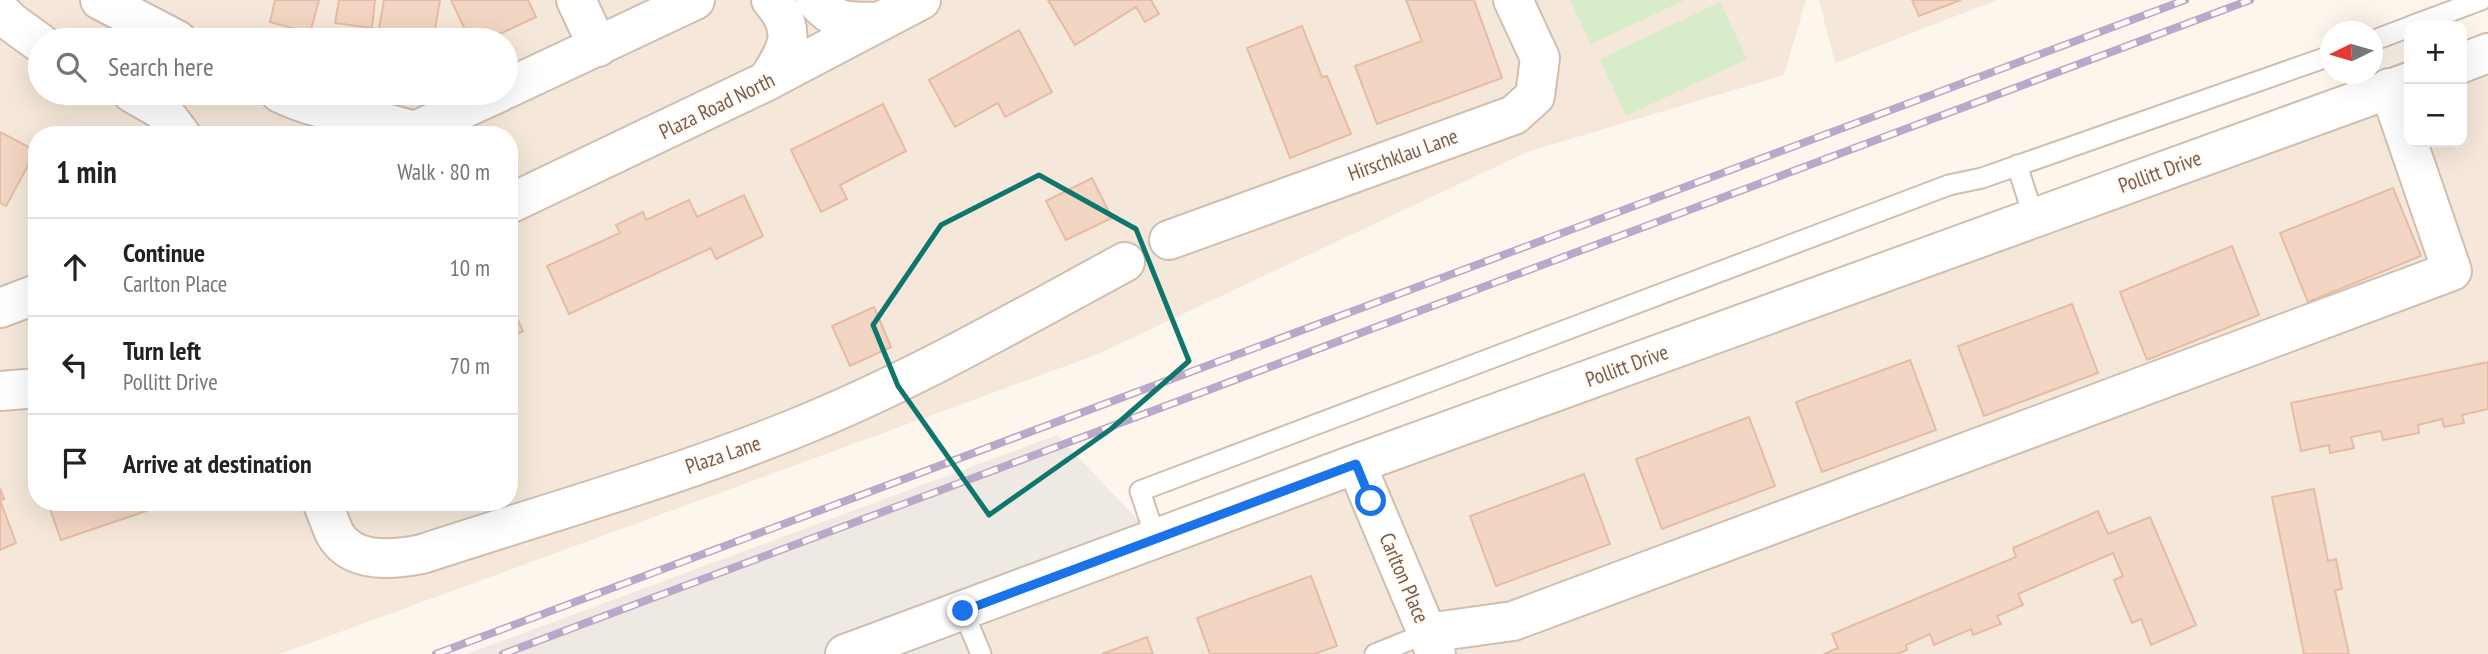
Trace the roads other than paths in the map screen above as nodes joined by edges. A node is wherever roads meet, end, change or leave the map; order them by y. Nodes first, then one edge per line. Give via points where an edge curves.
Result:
1 (100, 0) edge
2 (576, 0) edge
3 (695, 0) edge
4 (771, 0) edge
5 (815, 0) edge
6 (921, 0) edge
7 (1513, 0) edge
8 (2481, 0) edge
9 (0, 10) edge
10 (2426, 21) edge
11 (879, 22) junction
12 (154, 28) edge
13 (2404, 29) edge
14 (28, 34) edge
15 (2383, 37) edge
16 (598, 47) junction
17 (2488, 53) edge
18 (2320, 59) edge
19 (2467, 61) edge
20 (767, 81) junction
21 (518, 84) edge
22 (2399, 85) edge
23 (153, 105) edge
24 (308, 105) edge
25 (473, 105) edge
26 (174, 126) edge
27 (386, 126) edge
28 (430, 126) edge
29 (2017, 165) junction
30 (518, 200) edge
31 (2034, 218) junction
32 (1169, 240) dead end
33 (1125, 262) dead end
34 (28, 297) edge
35 (0, 308) edge
36 (28, 389) edge
37 (0, 391) edge
38 (1356, 464) junction
39 (326, 511) edge
40 (1156, 539) junction
41 (963, 611) junction
42 (1432, 644) edge
43 (845, 654) edge
44 (981, 654) edge
45 (1375, 654) edge

1 - 12 street
2 - 16 street
3 - 16 street
4 - 20 street via 783,13 789,36
5 - 11 street via 830,17
6 - 11 street, Plaza Road North
7 - 32 street, Hirschklau Lane via 1540,58 1535,96 1514,115
8 - 10 lane
9 - 14 street
11 - 20 street, Plaza Road North
13 - 15 lane
16 - 21 street
17 - 19 street
18 - 29 lane
20 - 30 street, Plaza Road North
22 - 31 street, Pollitt Drive
22 - 42 street via 2452,271 1513,621
23 - 26 street
24 - 27 street
25 - 28 street
29 - 31 lane
29 - 40 lane via 1949,185 1140,491
31 - 38 street, Pollitt Drive
33 - 39 street, Plaza Lane via 815,420 744,449 422,554 397,559 352,552 336,536
34 - 35 street
36 - 37 street
38 - 40 street, Pollitt Drive
38 - 42 street, Carlton Place
40 - 41 street, Pollitt Drive
41 - 43 street, Pollitt Drive
41 - 44 lane
42 - 45 lane

